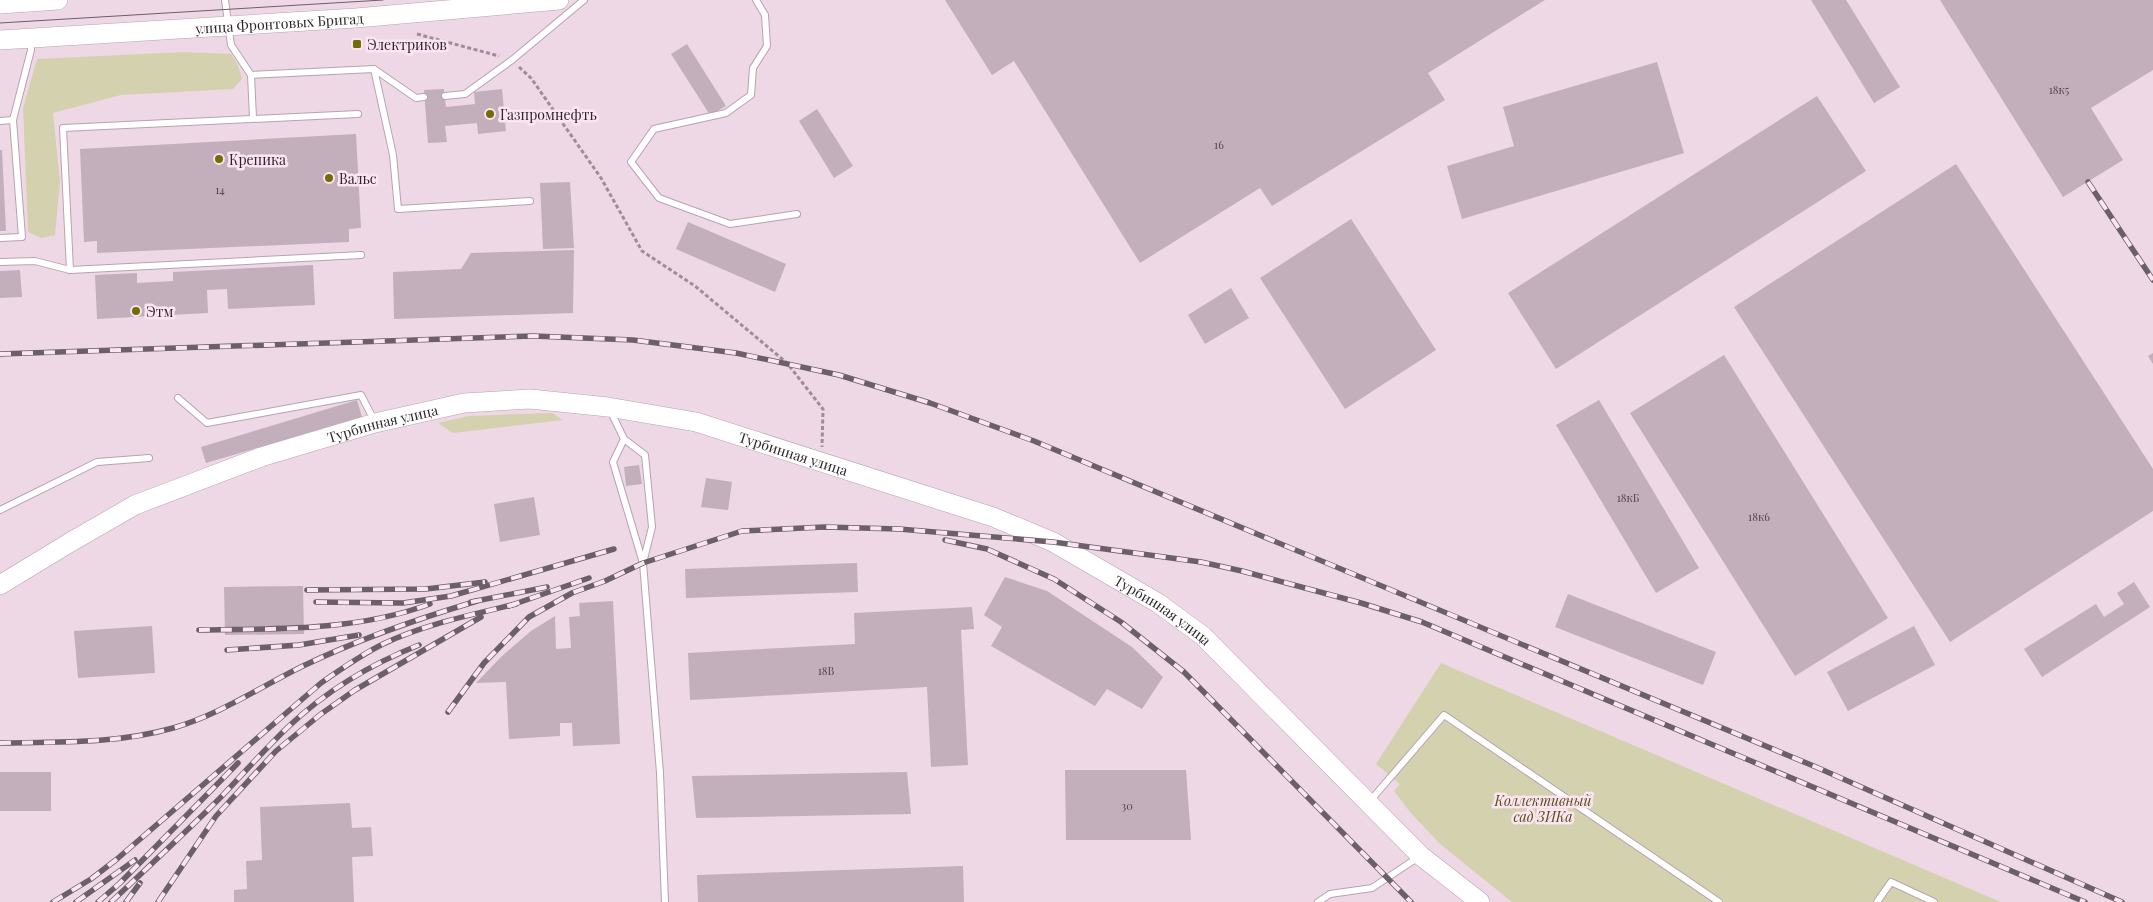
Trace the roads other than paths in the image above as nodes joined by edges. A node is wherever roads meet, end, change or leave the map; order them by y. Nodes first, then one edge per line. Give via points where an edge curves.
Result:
1 (58, 0) edge
2 (558, 0) edge
3 (584, 0) edge
4 (756, 0) edge
5 (225, 1) edge
6 (0, 4) edge
7 (228, 26) junction
8 (30, 38) junction
9 (0, 40) edge
10 (374, 69) junction
11 (251, 75) junction
12 (445, 96) dead end
13 (424, 97) dead end
14 (358, 114) dead end
15 (253, 118) junction
16 (13, 120) junction
17 (0, 121) edge
18 (530, 201) dead end
19 (797, 214) dead end
20 (0, 238) edge
21 (361, 255) dead end
22 (0, 262) edge
23 (70, 270) junction
24 (178, 398) dead end
25 (608, 407) junction
26 (375, 423) junction
27 (624, 439) junction
28 (149, 458) dead end
29 (0, 510) edge
30 (643, 564) junction
31 (0, 586) edge
32 (1367, 804) junction
33 (1420, 856) junction
34 (665, 902) edge
35 (1318, 902) edge
36 (1480, 902) edge
37 (1719, 902) edge
38 (1877, 902) edge
39 (1934, 902) edge

1 - 6 main road
2 - 7 main road, улица Фронтовых Бригад
3 - 12 lane via 465,94
4 - 19 lane via 765,15 767,46 753,68 751,95 726,112 654,129 631,162 659,198 730,224
5 - 7 lane
7 - 8 main road, улица Фронтовых Бригад
7 - 11 lane via 231,45
8 - 9 main road, улица Фронтовых Бригад
8 - 16 lane via 31,50
10 - 11 lane
10 - 13 lane via 416,98
10 - 18 lane via 393,155 398,209
11 - 15 lane
14 - 15 lane
15 - 23 lane via 63,128
16 - 17 lane
16 - 20 lane via 22,237
21 - 23 lane
22 - 23 lane via 35,261
24 - 26 lane via 207,423 361,395
25 - 26 main road, Турбинная улица via 530,399 464,403
25 - 27 lane
25 - 32 main road, Турбинная улица via 696,422 1031,531 1158,603 1203,636
26 - 31 main road, Турбинная улица via 261,457 135,505
27 - 30 lane via 613,462
27 - 30 lane via 645,455 652,527
28 - 29 lane via 97,462
30 - 34 lane via 660,773
32 - 33 main road, Турбинная улица
32 - 37 lane via 1444,715
33 - 35 lane via 1372,888 1330,894
33 - 36 main road, Турбинная улица
38 - 39 lane via 1891,882

